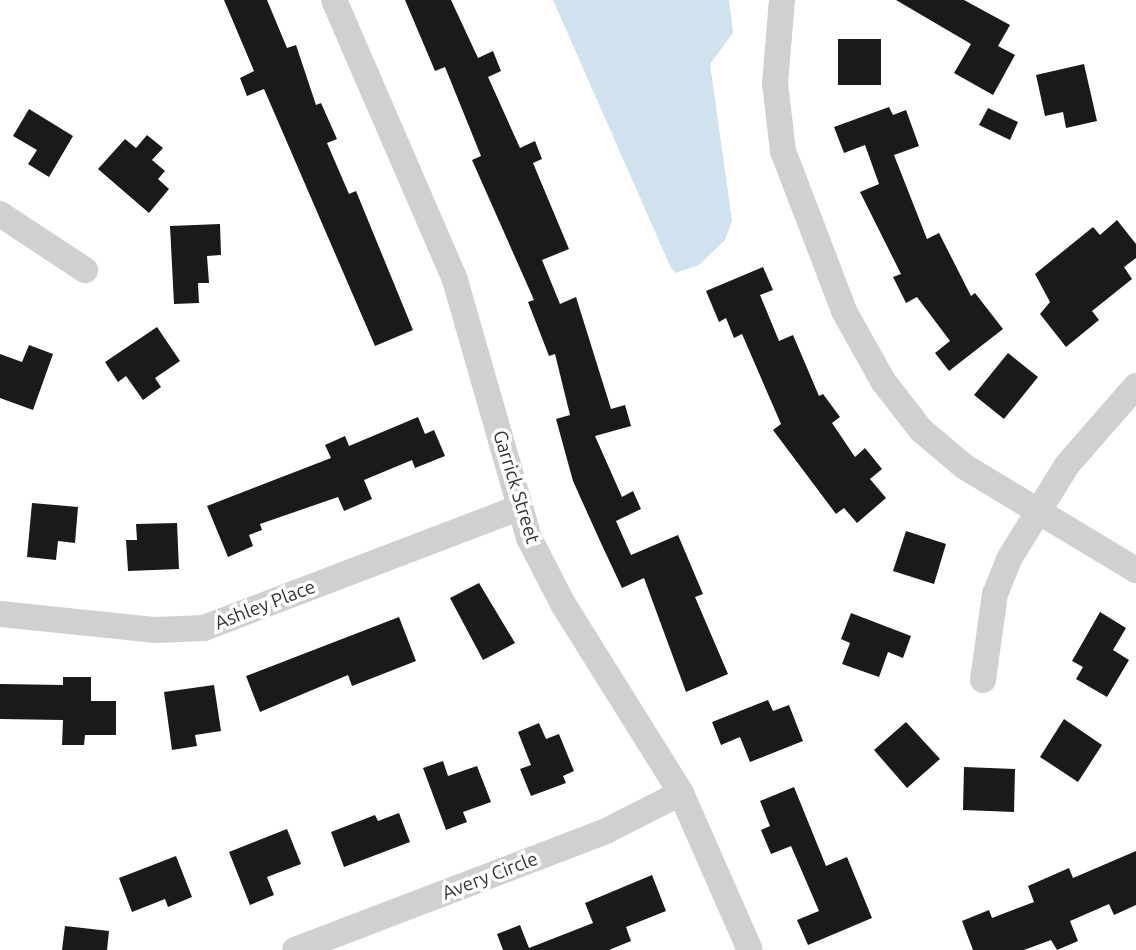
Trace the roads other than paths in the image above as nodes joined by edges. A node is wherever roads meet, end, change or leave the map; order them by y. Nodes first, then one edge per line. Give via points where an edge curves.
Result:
1 (334, 0) edge
2 (782, 0) edge
3 (0, 214) edge
4 (85, 270) dead end
5 (1136, 386) edge
6 (518, 508) junction
7 (1037, 511) junction
8 (1136, 570) edge
9 (0, 614) edge
10 (983, 680) dead end
11 (681, 793) junction
12 (295, 950) edge
13 (750, 950) edge

1 - 6 street, Garrick Street via 455,280
2 - 7 street via 775,83 783,151 808,225 862,346 921,430 965,467
3 - 4 street
5 - 7 street via 1089,435
6 - 9 street, Ashley Place via 204,628 156,630
6 - 11 street, Garrick Street via 551,585
7 - 8 street
7 - 10 street via 995,594
11 - 12 street, Avery Circle via 606,831
11 - 13 street, Garrick Street

